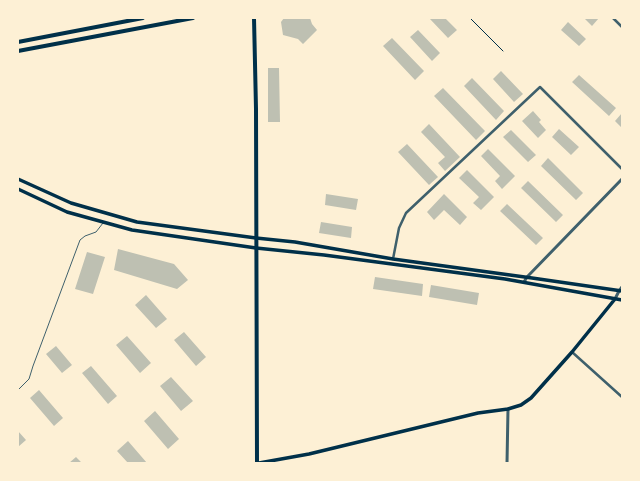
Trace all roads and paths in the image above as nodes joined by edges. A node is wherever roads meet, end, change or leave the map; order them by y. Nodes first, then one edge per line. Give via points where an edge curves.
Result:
1 (143, 18) edge
2 (193, 18) edge
3 (254, 18) edge
4 (470, 18) edge
5 (612, 18) edge
6 (622, 27) edge
7 (18, 42) edge
8 (18, 51) edge
9 (503, 51) dead end
10 (622, 169) edge
11 (18, 179) edge
12 (622, 179) edge
13 (18, 189) edge
14 (103, 222) junction
15 (256, 238) junction
16 (256, 248) junction
17 (393, 259) junction
18 (527, 277) junction
19 (524, 282) junction
20 (622, 287) edge
21 (620, 291) edge
22 (615, 299) junction
23 (622, 300) edge
24 (572, 352) junction
25 (18, 390) edge
26 (622, 397) edge
27 (508, 409) junction
28 (258, 463) edge
29 (507, 463) edge

1 - 7 main road
2 - 8 main road
3 - 15 main road
4 - 9 path
5 - 6 street
10 - 17 street via 540,87 406,213 399,228
11 - 15 main road via 71,203 137,222
12 - 18 street
13 - 14 main road via 67,212
14 - 16 main road via 132,230
14 - 25 lane via 96,232 80,240 29,379
15 - 16 main road
15 - 17 main road
16 - 19 main road
16 - 28 main road
17 - 18 main road
18 - 19 street
18 - 21 main road
19 - 22 main road
20 - 21 street
21 - 22 street
22 - 23 main road
22 - 24 main road
24 - 26 street
24 - 27 main road via 531,398 521,405
27 - 28 main road via 478,413 309,454
27 - 29 street

